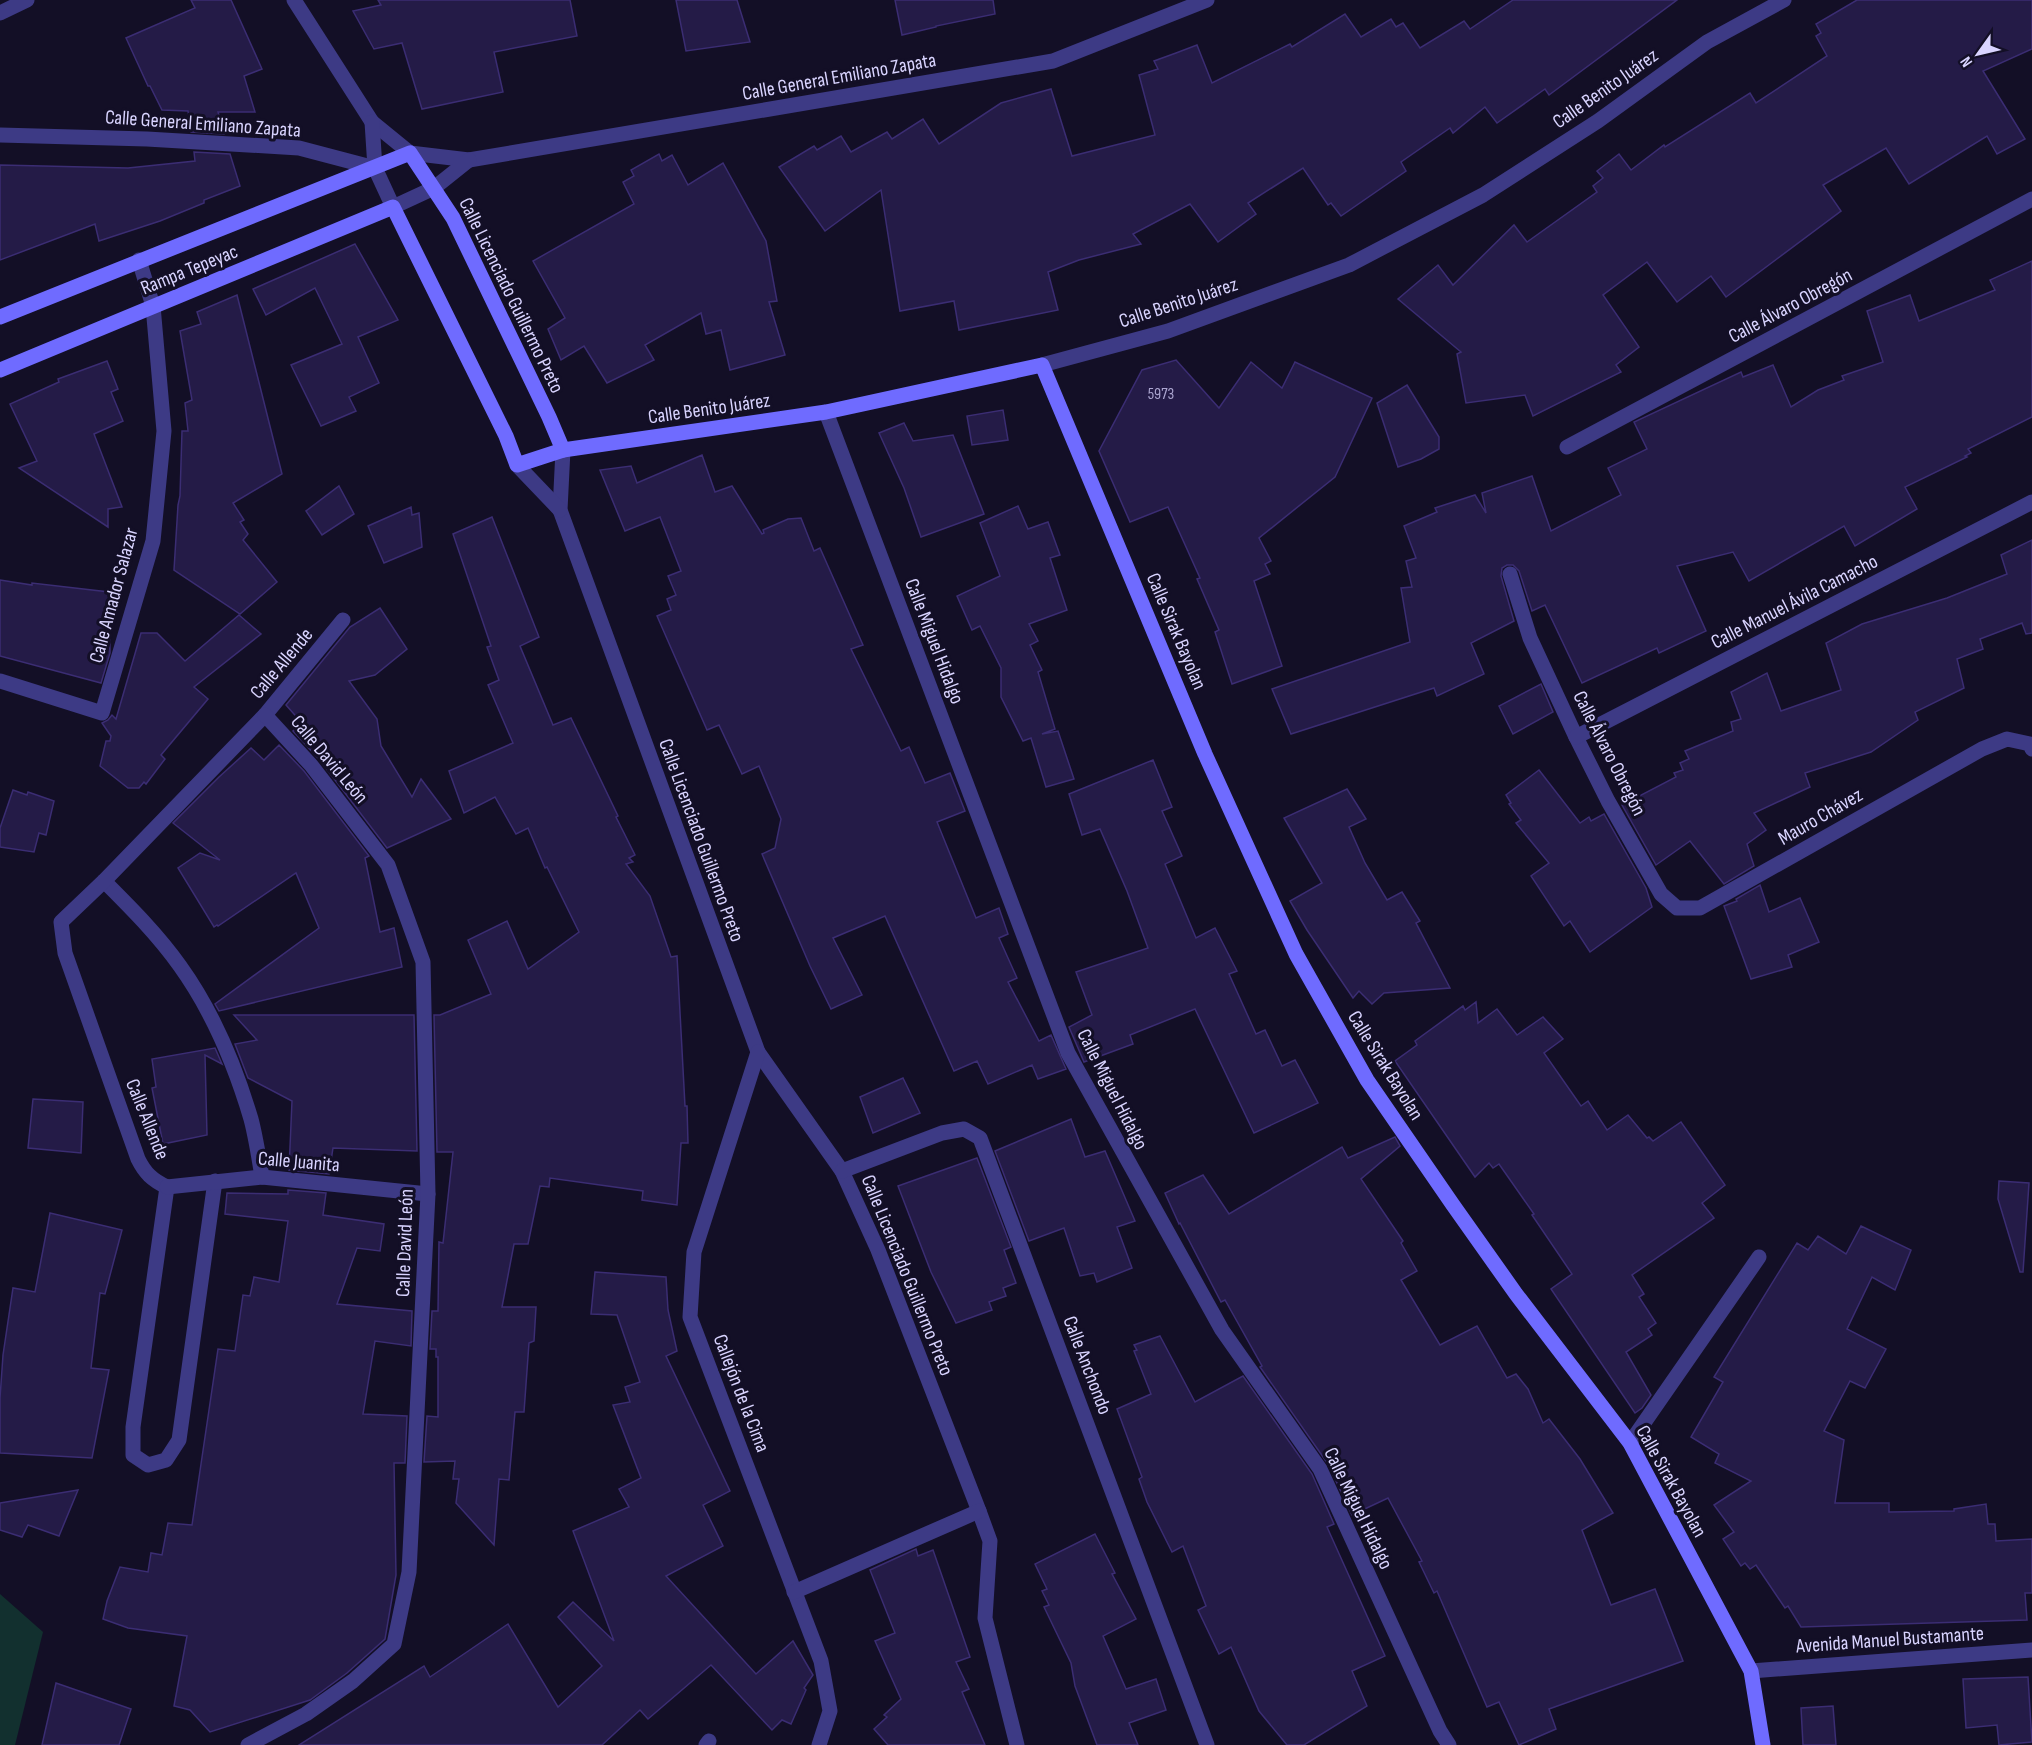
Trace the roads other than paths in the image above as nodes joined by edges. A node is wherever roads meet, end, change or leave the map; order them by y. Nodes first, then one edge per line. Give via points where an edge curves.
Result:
1 (27, 0) edge
2 (294, 0) edge
3 (1207, 0) edge
4 (1784, 0) edge
5 (0, 13) edge
6 (372, 122) junction
7 (0, 135) edge
8 (410, 153) junction
9 (469, 160) junction
10 (375, 168) junction
11 (434, 188) junction
12 (2032, 199) edge
13 (393, 207) junction
14 (139, 260) junction
15 (153, 306) junction
16 (0, 317) edge
17 (1042, 365) junction
18 (0, 369) edge
19 (826, 412) junction
20 (1567, 447) dead end
21 (563, 450) junction
22 (517, 465) junction
23 (2032, 502) edge
24 (560, 510) junction
25 (1510, 574) dead end
26 (344, 620) dead end
27 (0, 681) edge
28 (265, 715) junction
29 (1576, 737) junction
30 (2032, 749) edge
31 (104, 881) junction
32 (1677, 908) joint
33 (758, 1052) junction
34 (842, 1170) junction
35 (262, 1177) junction
36 (215, 1181) junction
37 (167, 1187) junction
38 (428, 1194) junction
39 (1759, 1257) dead end
40 (1630, 1443) junction
41 (979, 1511) junction
42 (794, 1592) junction
43 (2032, 1650) edge
44 (1751, 1671) junction
45 (248, 1745) edge
46 (819, 1745) edge
47 (1017, 1745) edge
48 (1207, 1745) edge
49 (1449, 1745) edge
50 (1763, 1745) edge

1 - 5 street
2 - 6 street, Calle Licenciado Guillermo Preto
3 - 9 street, Calle General Emiliano Zapata via 1053,61
4 - 17 street, Calle Benito Juárez via 1707,42 1598,121 1483,195 1349,265 1168,331
6 - 8 street, Calle Licenciado Guillermo Preto
6 - 10 street, Calle Licenciado Guillermo Preto
7 - 10 street, Calle General Emiliano Zapata via 299,148
8 - 9 street, Calle General Emiliano Zapata
8 - 10 main road, Calle General Emiliano Zapata
8 - 11 main road, Calle Licenciado Guillermo Preto
9 - 11 street, Calle General Emiliano Zapata
10 - 13 street, Calle Licenciado Guillermo Preto
10 - 14 main road, Rampa Tepeyac
11 - 13 street, Calle General Emiliano Zapata
11 - 21 main road, Calle Licenciado Guillermo Preto via 453,218
12 - 20 street, Calle Álvaro Obregón
13 - 15 main road, Rampa Tepeyac
13 - 22 main road, Calle Licenciado Guillermo Preto
14 - 15 street, Calle Amador Salazar
14 - 16 main road, Rampa Tepeyac
15 - 18 main road, Rampa Tepeyac
15 - 27 street, Calle Amador Salazar via 164,431 153,541 102,713
17 - 19 main road, Calle Benito Juárez
17 - 40 main road, Calle Sirak Bayolan via 1205,754 1296,954 1367,1080 1452,1205
19 - 21 main road, Calle Benito Juárez
19 - 49 street, Calle Miguel Hidalgo via 1068,1053 1222,1330 1320,1469
21 - 22 main road, Calle Benito Juárez
21 - 24 street, Calle Licenciado Guillermo Preto
22 - 24 street, Calle Licenciado Guillermo Preto
23 - 29 street, Calle Manuel Ávila Camacho
24 - 33 street, Calle Licenciado Guillermo Preto
25 - 29 street, Calle Álvaro Obregón via 1530,638
26 - 28 street, Calle Allende
28 - 31 street, Calle Allende
28 - 38 street, Calle David León via 311,765 388,865 423,962
29 - 32 street, Calle Álvaro Obregón via 1661,894
30 - 32 street, Mauro Chávez via 2030,744 2007,740 1982,749 1700,909
31 - 35 street via 144,921 180,966 210,1014 234,1066 251,1121
31 - 37 street, Calle Allende via 61,921 65,953 138,1159 153,1180
33 - 34 street, Calle Licenciado Guillermo Preto
33 - 42 street, Callejón de la Cima via 694,1252 690,1317
34 - 41 street, Calle Licenciado Guillermo Preto via 878,1250
34 - 48 street, Calle Anchondo via 942,1133 964,1129 980,1138
35 - 36 street, Calle Juanita
35 - 38 street, Calle Juanita
36 - 37 street, Calle Juanita
36 - 37 street, Calle Allende via 179,1440 166,1460 148,1465 133,1455 133,1427
38 - 45 street, Calle David León via 409,1572 394,1644 352,1682 306,1714
39 - 40 street
40 - 44 main road, Calle Sirak Bayolan
41 - 42 street
41 - 47 street, Calle Licenciado Guillermo Preto via 990,1540 985,1618
42 - 46 street, Callejón de la Cima via 821,1661 830,1711
43 - 44 street, Avenida Manuel Bustamante
44 - 50 main road, Calle Sirak Bayolan

